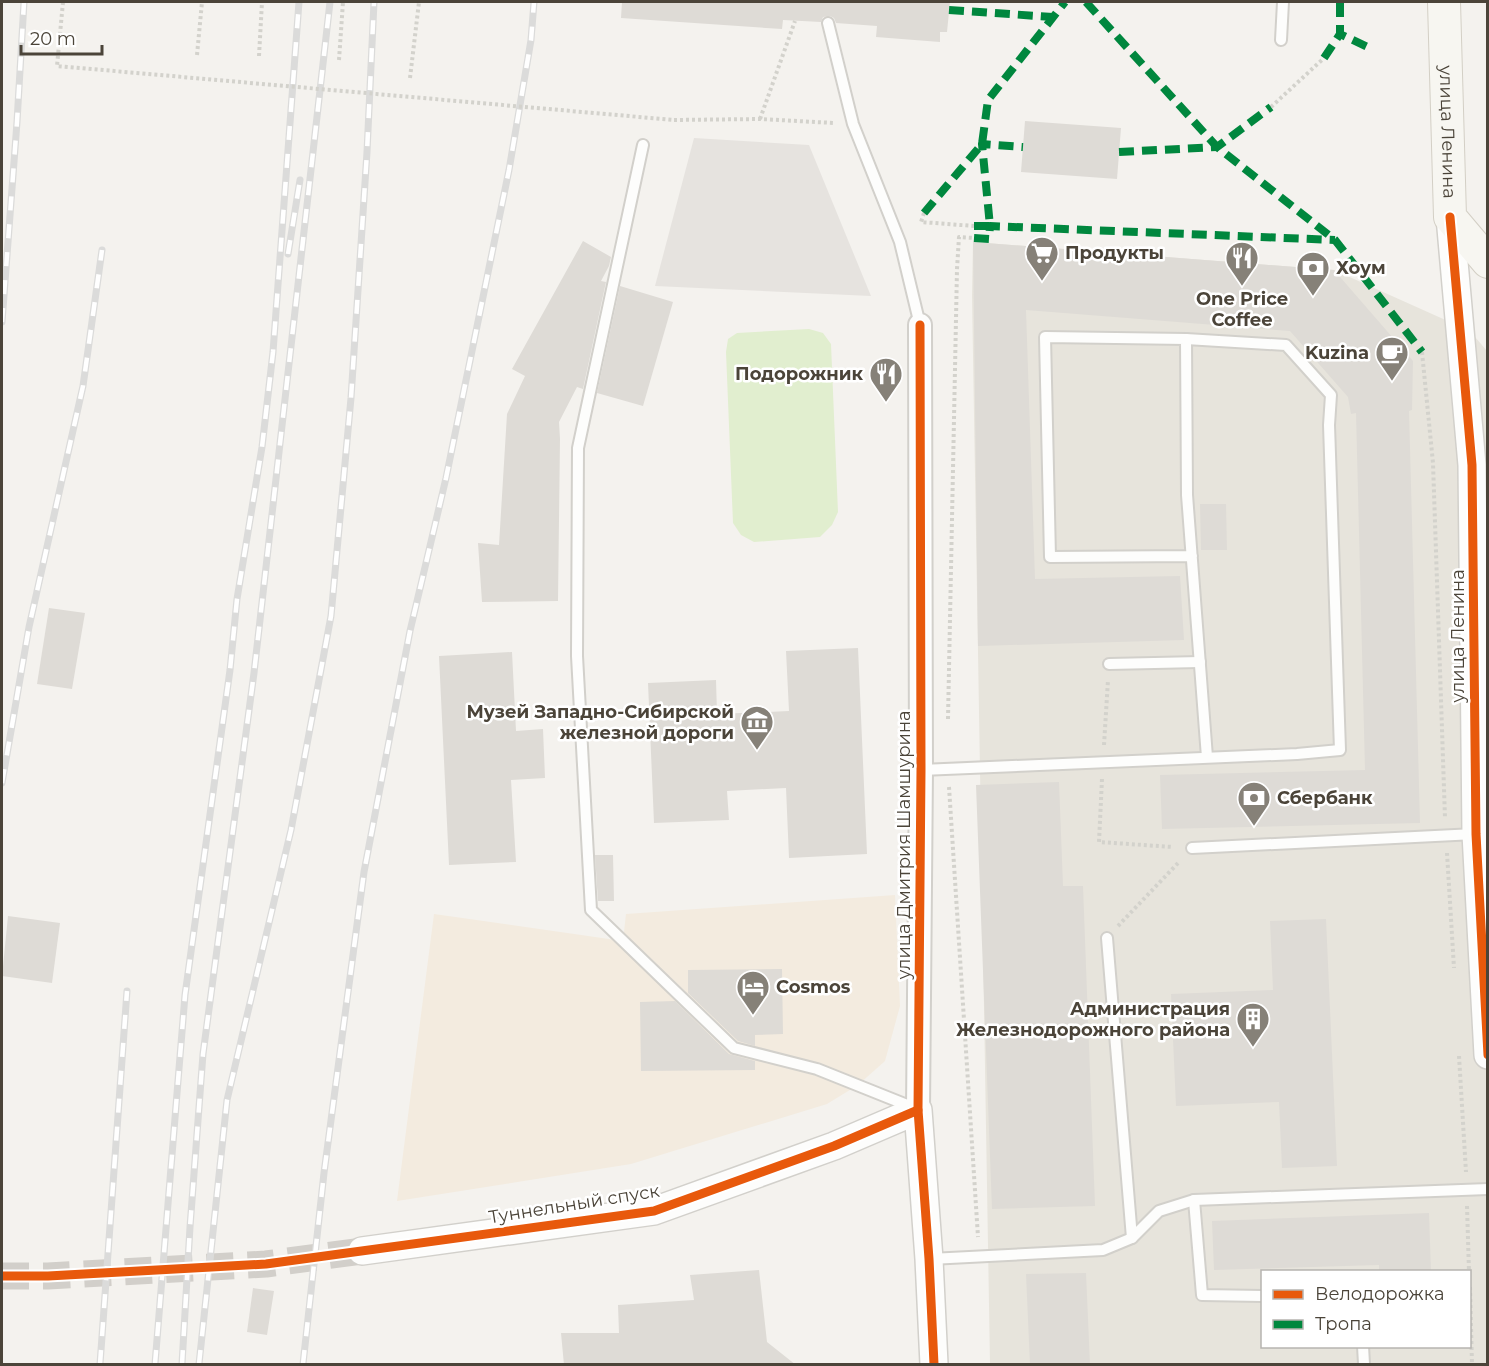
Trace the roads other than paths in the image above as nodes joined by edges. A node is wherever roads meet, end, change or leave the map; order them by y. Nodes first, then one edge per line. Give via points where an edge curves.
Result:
1 (1283, 2) edge
2 (1444, 2) edge
3 (828, 23) dead end
4 (1281, 40) dead end
5 (642, 145) dead end
6 (1450, 218) junction
7 (1488, 262) edge
8 (920, 325) joint
9 (1185, 339) junction
10 (1488, 394) edge
11 (1468, 420) junction
12 (1192, 556) junction
13 (1200, 662) junction
14 (1109, 664) road end
15 (1207, 757) junction
16 (921, 770) junction
17 (1476, 834) junction
18 (1192, 848) road end
19 (1483, 906) edge
20 (1107, 938) road end
21 (1487, 1045) edge
22 (918, 1110) junction
23 (1488, 1189) edge
24 (1194, 1200) junction
25 (1132, 1238) junction
26 (362, 1251) tunnel mouth
27 (929, 1259) junction
28 (1261, 1296) edge
29 (1363, 1348) edge
30 (934, 1365) edge
31 (1364, 1365) edge

1 - 4 lane
2 - 6 main road, улица Ленина
3 - 8 lane via 853,124 900,242
5 - 22 lane via 578,448 577,656 591,910 734,1048 817,1069
6 - 7 main road
6 - 11 street, улица Ленина
8 - 16 street, улица Дмитрия Шамшурина
9 - 12 lane via 1187,495
9 - 12 lane via 1046,337 1050,557
9 - 15 lane via 1286,345 1331,395 1329,436 1340,750
10 - 11 street
11 - 17 street, улица Ленина via 1472,465
12 - 13 lane
13 - 14 lane
13 - 15 lane
15 - 16 lane
16 - 22 street, улица Дмитрия Шамшурина
17 - 18 lane
17 - 19 street, улица Ленина
19 - 21 street, улица Ленина
20 - 25 lane
22 - 26 street, Туннельный спуск via 834,1146 654,1212
22 - 27 street, улица Дмитрия Шамшурина
23 - 24 lane
24 - 25 lane via 1159,1211
24 - 28 lane via 1202,1295
25 - 27 lane via 1103,1250
27 - 30 street, улица Дмитрия Шамшурина
29 - 31 lane

